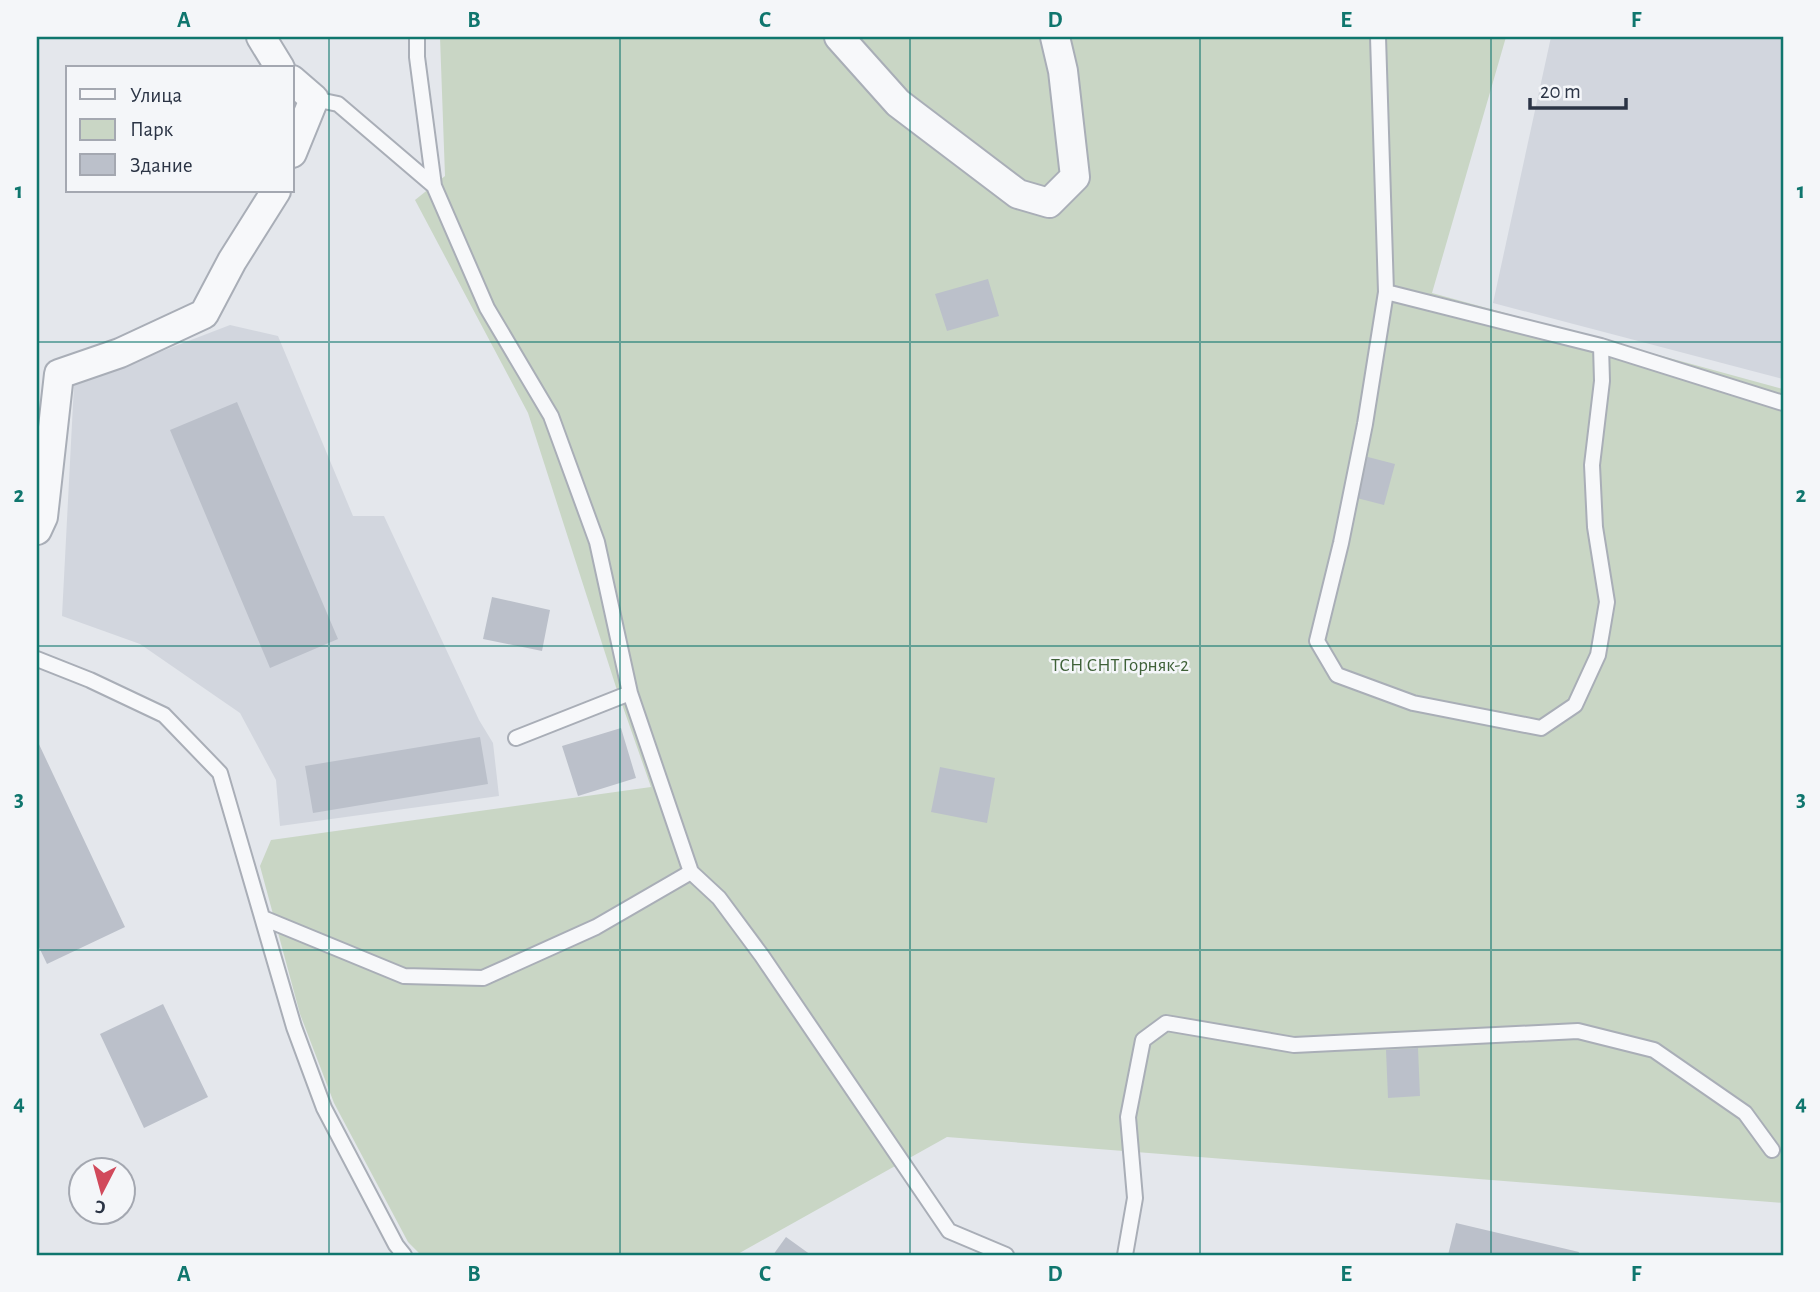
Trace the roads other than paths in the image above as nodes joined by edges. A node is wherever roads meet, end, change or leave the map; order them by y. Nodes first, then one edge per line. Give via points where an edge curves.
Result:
1 (261, 37) edge
2 (417, 37) edge
3 (839, 37) edge
4 (1055, 37) edge
5 (1378, 37) edge
6 (279, 66) edge
7 (294, 82) edge
8 (314, 99) junction
9 (294, 148) edge
10 (434, 186) junction
11 (275, 192) edge
12 (1386, 292) junction
13 (1601, 346) junction
14 (1783, 403) edge
15 (37, 530) edge
16 (37, 659) edge
17 (631, 693) junction
18 (516, 738) dead end
19 (691, 873) junction
20 (263, 918) junction
21 (1772, 1150) dead end
22 (404, 1255) edge
23 (1006, 1255) edge
24 (1125, 1255) edge

1 - 6 street
2 - 10 lane
3 - 4 street via 898,103 1018,194 1049,203 1075,177
5 - 12 lane
7 - 8 street
8 - 9 street
8 - 10 lane via 338,104
10 - 17 lane via 487,308 551,416 597,542
11 - 15 street via 204,314 120,353 59,374 43,517
12 - 13 lane
12 - 13 lane via 1365,425 1317,641 1337,675 1413,703 1541,728 1576,705 1598,654 1607,602 1595,527 1592,466 1602,381
13 - 14 lane
16 - 20 lane via 164,715 220,773
17 - 18 lane
17 - 19 lane
19 - 20 lane via 596,927 483,978 404,976
19 - 23 lane via 719,898 762,956 949,1231
20 - 22 lane via 294,1027 324,1108
21 - 24 lane via 1745,1113 1654,1049 1578,1031 1294,1045 1166,1023 1143,1040 1128,1117 1135,1198

